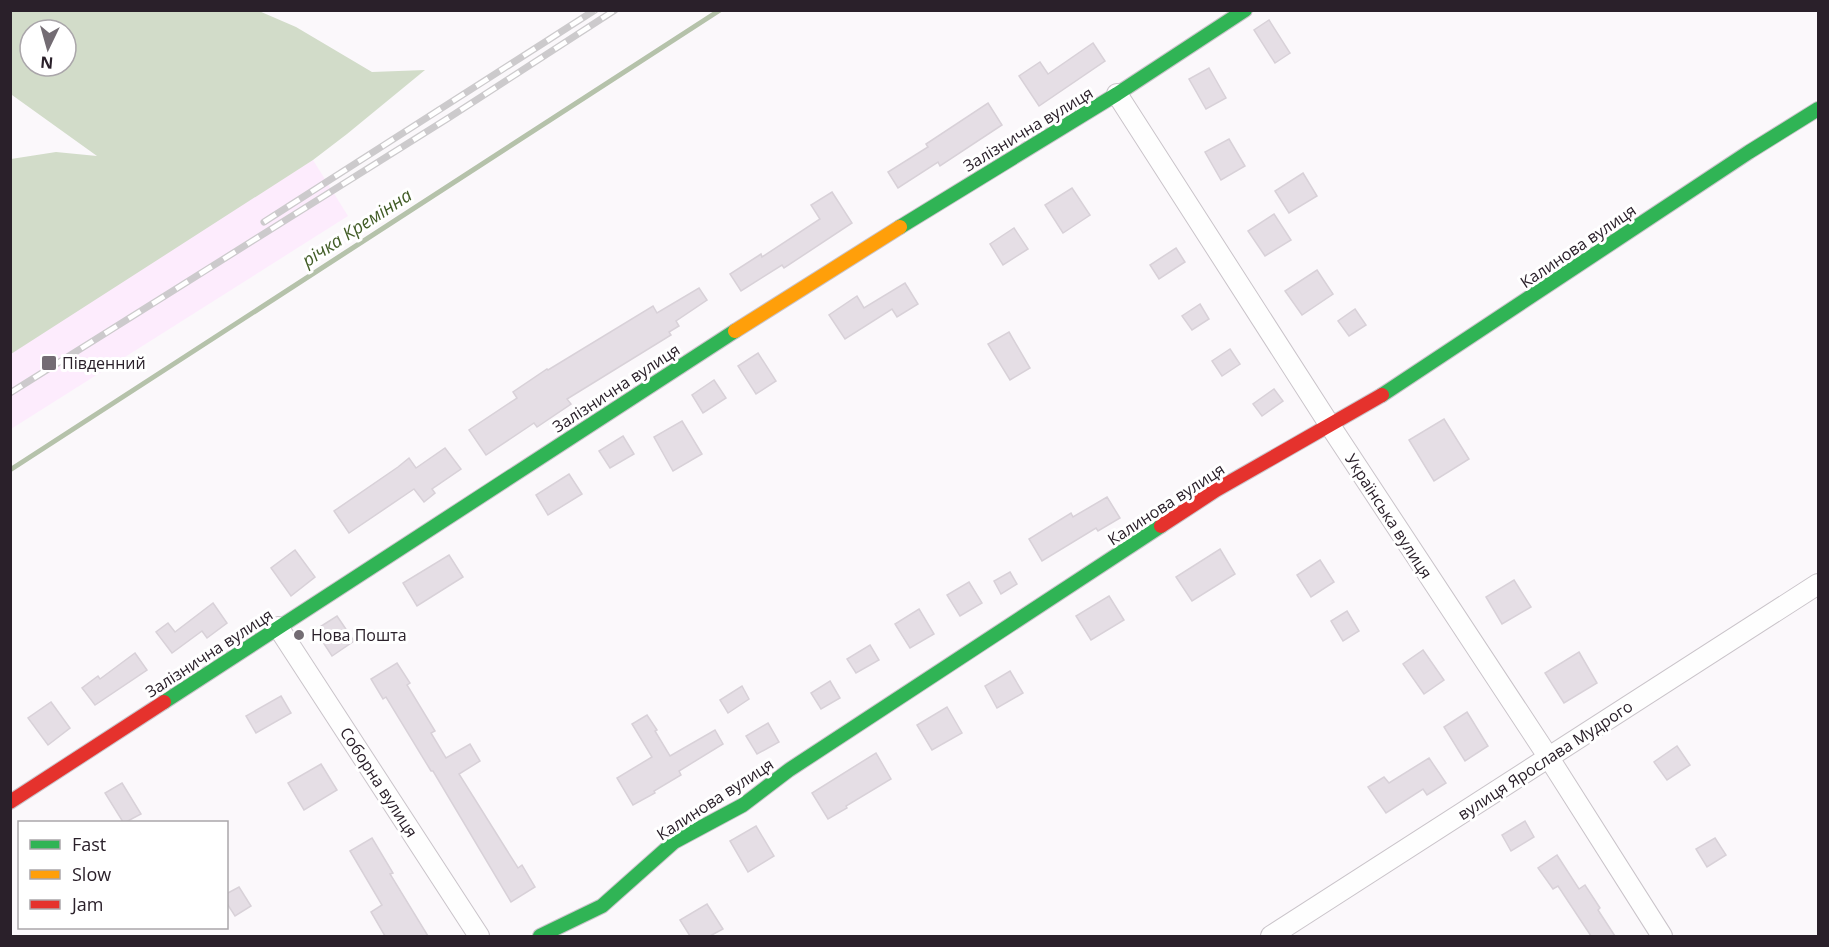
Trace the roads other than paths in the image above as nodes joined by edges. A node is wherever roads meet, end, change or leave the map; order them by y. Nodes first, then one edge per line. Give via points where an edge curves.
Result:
1 (1245, 10) edge
2 (1117, 94) junction
3 (1818, 109) edge
4 (1329, 424) junction
5 (1818, 584) edge
6 (278, 627) junction
7 (1549, 758) junction
8 (10, 802) edge
9 (479, 936) edge
10 (540, 936) edge
11 (1271, 936) edge
12 (1662, 936) edge

1 - 2 street, Залізнична вулиця
2 - 4 street, Українська вулиця
2 - 6 street, Залізнична вулиця via 692,358
3 - 4 street, Калинова вулиця via 1386,393
4 - 7 street, Українська вулиця
4 - 10 street, Калинова вулиця via 1216,490 789,770 744,804 674,842 602,906
5 - 7 street, вулиця Ярослава Мудрого
6 - 8 street, Залізнична вулиця
6 - 9 street, Соборна вулиця
7 - 11 street, вулиця Ярослава Мудрого
7 - 12 street, Українська вулиця

